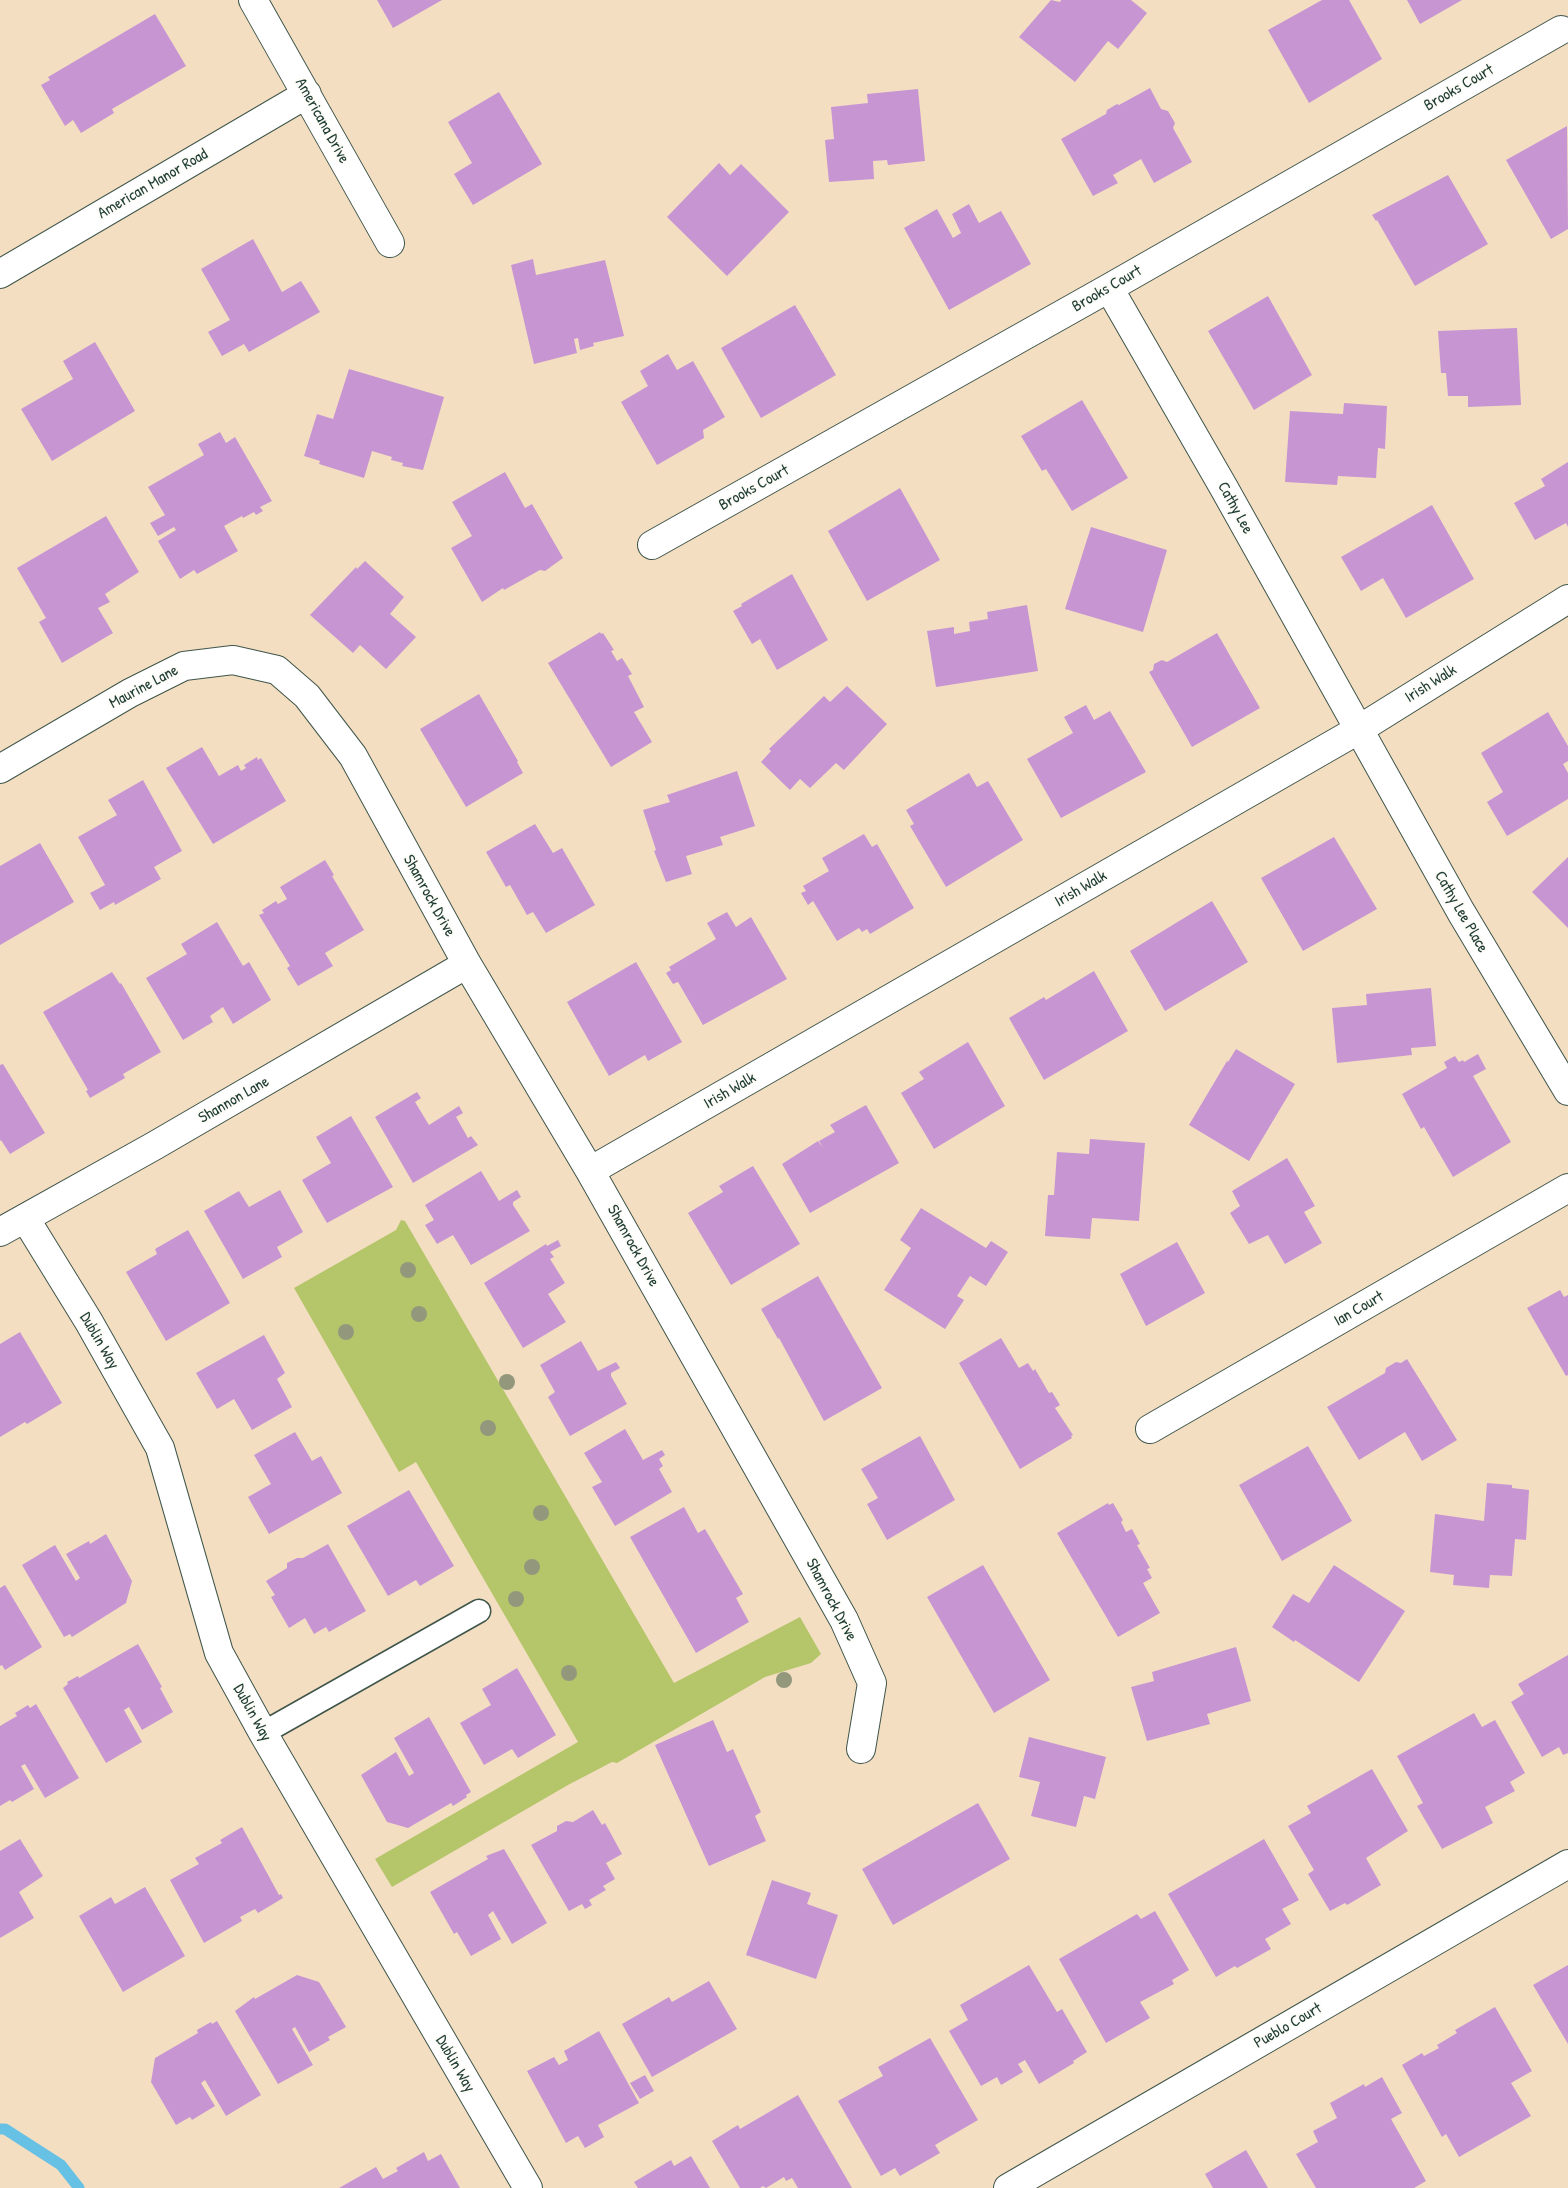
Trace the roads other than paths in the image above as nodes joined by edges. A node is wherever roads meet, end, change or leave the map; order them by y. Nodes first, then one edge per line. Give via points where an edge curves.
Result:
1 (253, 0) edge
2 (1561, 30) dead end
3 (306, 94) junction
4 (390, 243) dead end
5 (0, 274) edge
6 (1109, 288) junction
7 (652, 545) dead end
8 (1568, 599) edge
9 (1358, 730) junction
10 (353, 756) joint
11 (0, 769) edge
12 (467, 964) junction
13 (1568, 1092) edge
14 (590, 1171) junction
15 (1568, 1188) edge
16 (25, 1218) junction
17 (0, 1232) edge
18 (1150, 1429) dead end
19 (479, 1611) dead end
20 (262, 1733) junction
21 (861, 1749) dead end
22 (1568, 1864) edge
23 (528, 2188) edge
24 (1008, 2188) edge

1 - 3 street, Americana Drive
2 - 6 street, Brooks Court
3 - 4 street, Americana Drive
3 - 5 street, American Manor Road
6 - 7 street, Brooks Court
6 - 9 street, Cathy Lee
8 - 9 street, Irish Walk
9 - 13 street, Cathy Lee Place
9 - 14 street, Irish Walk
10 - 11 street, Maurine Lane via 308,696 277,670 233,660 184,666 130,693
10 - 12 street, Shamrock Drive
12 - 14 street, Shamrock Drive
12 - 16 street, Shannon Lane
14 - 21 street, Shamrock Drive via 844,1620 872,1683
15 - 18 street, Ian Court
16 - 17 street, Shannon Lane
16 - 20 street, Dublin Way via 89,1322 160,1448 219,1653
19 - 20 lane
20 - 23 street, Dublin Way
22 - 24 street, Pueblo Court

